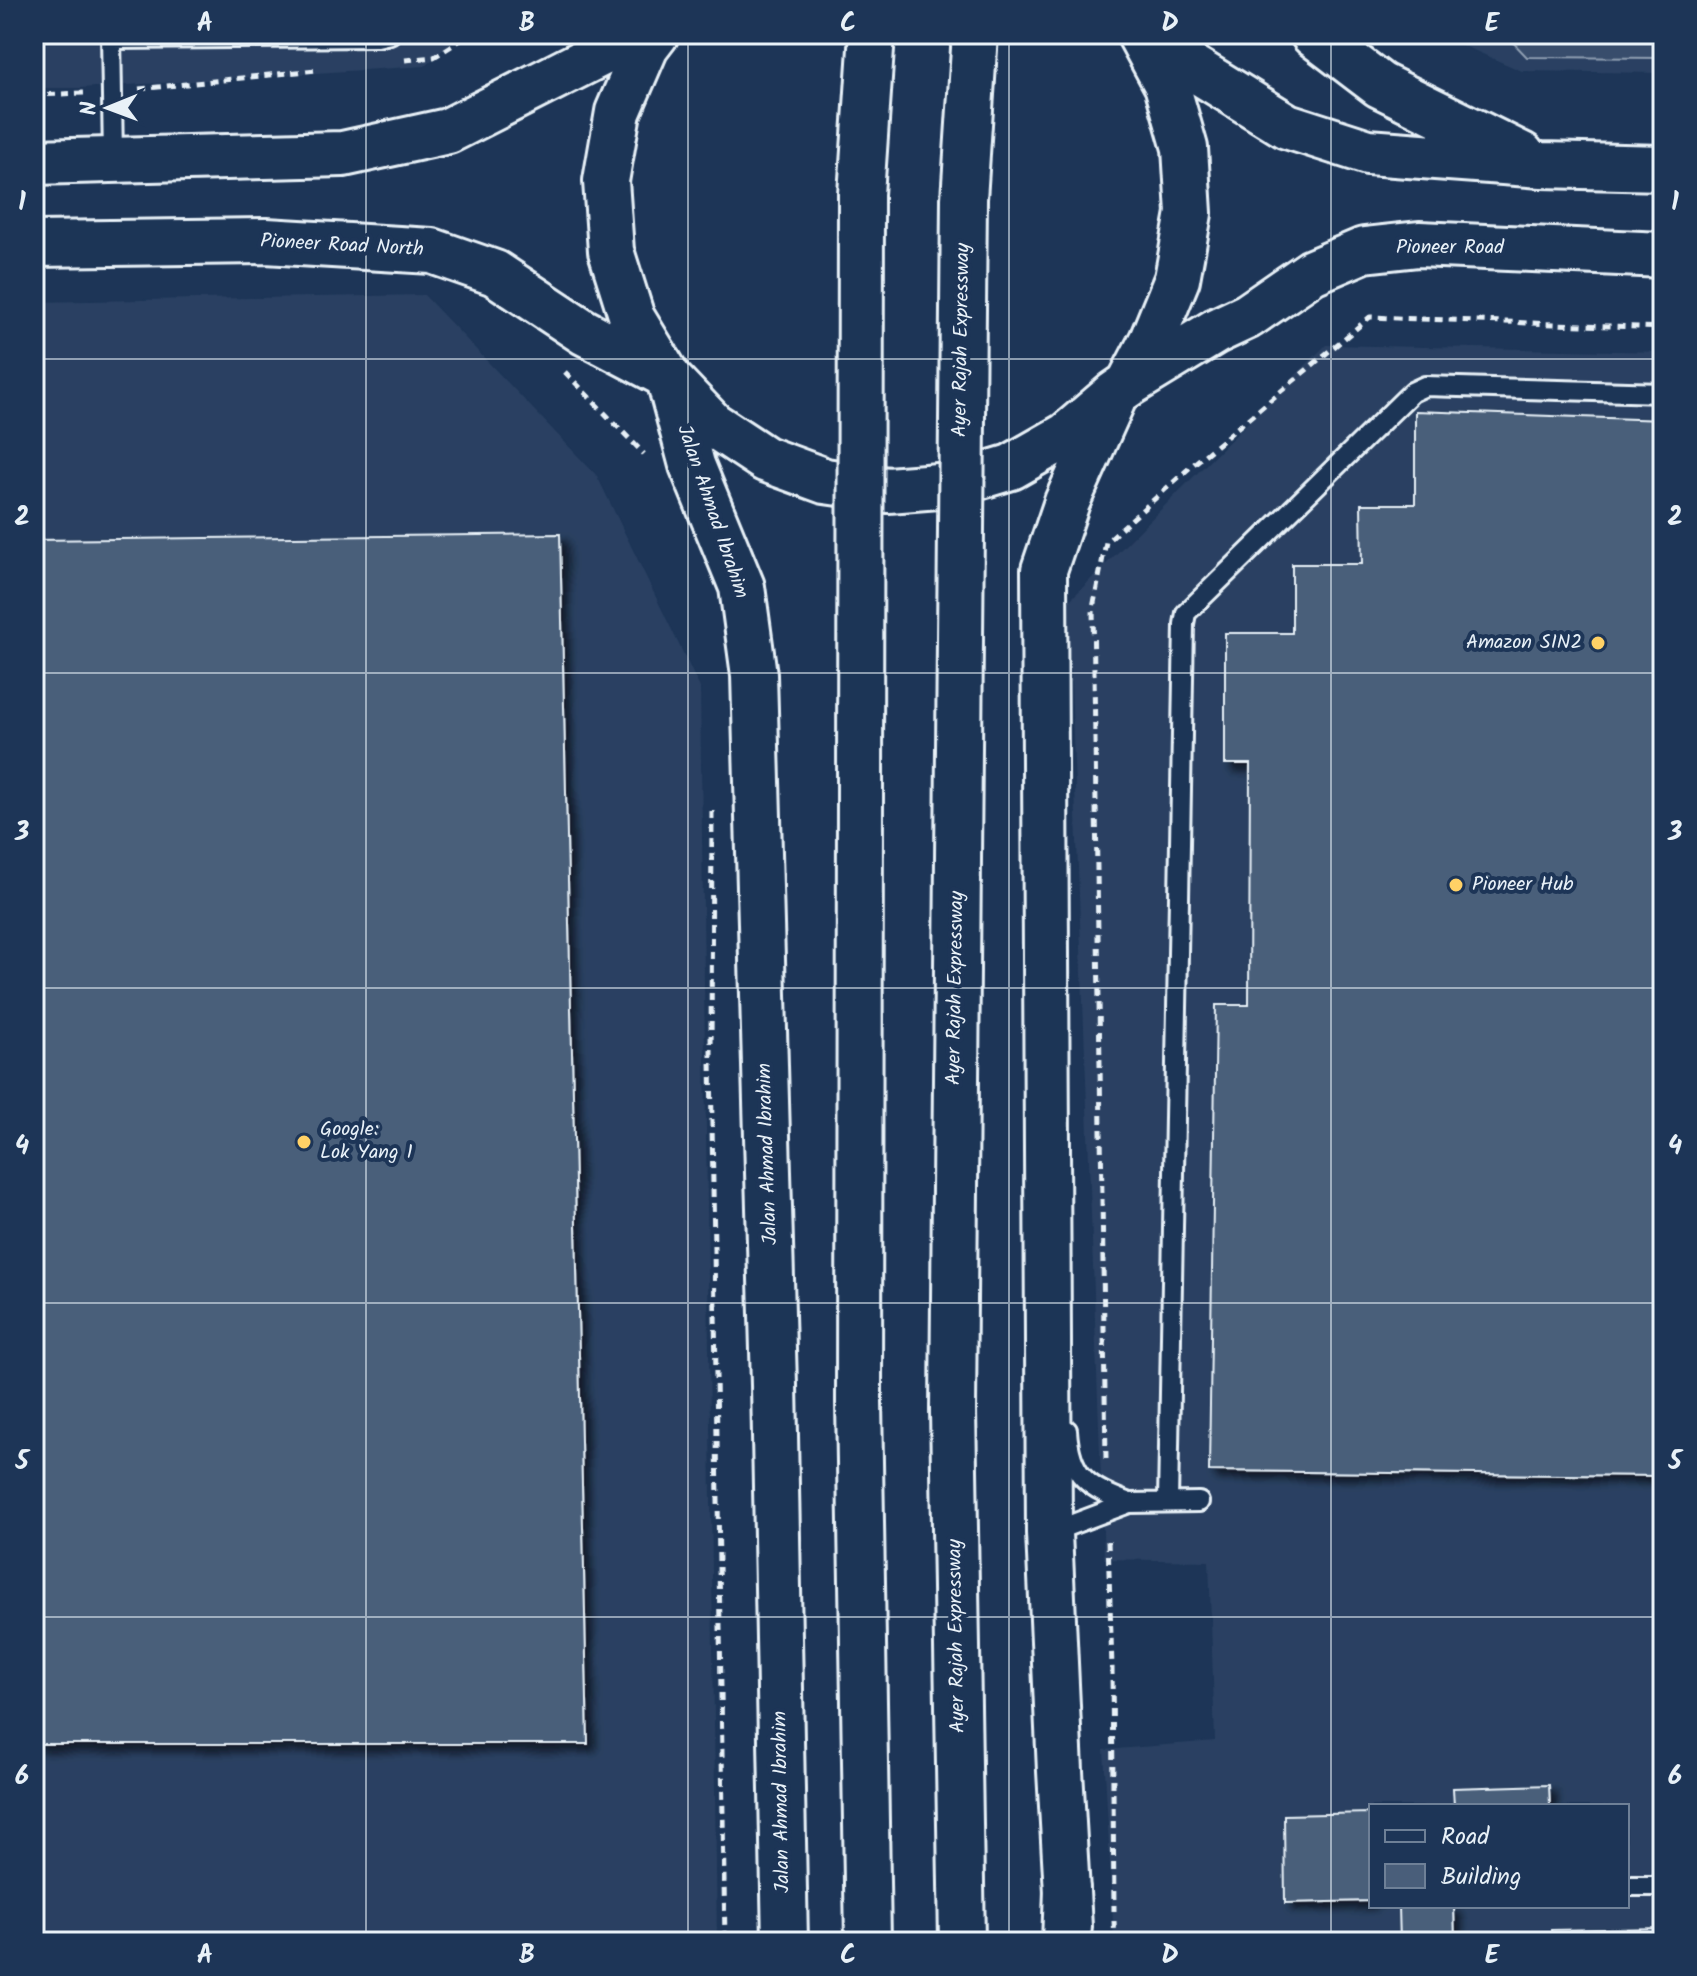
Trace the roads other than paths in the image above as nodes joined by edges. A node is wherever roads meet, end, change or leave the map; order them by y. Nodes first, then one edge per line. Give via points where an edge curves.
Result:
1 (390, 34) edge
2 (631, 34) edge
3 (656, 34) edge
4 (872, 34) edge
5 (975, 34) edge
6 (1313, 34) edge
7 (1140, 35) edge
8 (112, 37) edge
9 (113, 160) junction
10 (34, 162) edge
11 (1542, 165) junction
12 (1663, 168) edge
13 (34, 244) edge
14 (1663, 255) edge
15 (667, 377) junction
16 (1123, 388) junction
17 (1663, 393) edge
18 (1048, 1347) junction
19 (1168, 1502) junction
20 (1199, 1502) dead end
21 (1129, 1503) junction
22 (1049, 1533) junction
23 (1629, 1886) edge
24 (1663, 1886) edge
25 (785, 1942) edge
26 (868, 1942) edge
27 (962, 1942) edge
28 (1068, 1942) edge

1 - 8 lane
2 - 9 main road via 448,131 343,154
3 - 15 main road via 618,112 606,181 611,251 632,318
4 - 26 main road, bridge via 861,194 859,1402
5 - 27 main road, Ayer Rajah Expressway, bridge via 964,199 953,1410
6 - 11 main road via 1380,85
7 - 11 main road via 1287,126 1368,152
7 - 16 main road via 1167,85 1185,148 1189,213 1177,279 1152,340
8 - 9 lane
9 - 10 main road
11 - 12 main road
13 - 15 main road, Pioneer Road North via 266,241 432,251 495,273 584,332
14 - 16 main road, Pioneer Road via 1419,244 1364,250 1312,272 1248,316
15 - 16 main road via 712,424 765,459 825,481 888,490 951,485 1011,467 1067,435
15 - 25 main road, Jalan Ahmad Ibrahim via 692,465 742,587 754,675
16 - 18 main road via 1067,502 1044,570
17 - 19 lane via 1425,386 1412,392 1186,613
18 - 21 lane via 1066,1403 1074,1466 1089,1485
18 - 22 main road
19 - 20 lane
19 - 21 lane
21 - 22 lane
22 - 28 main road
23 - 24 lane

